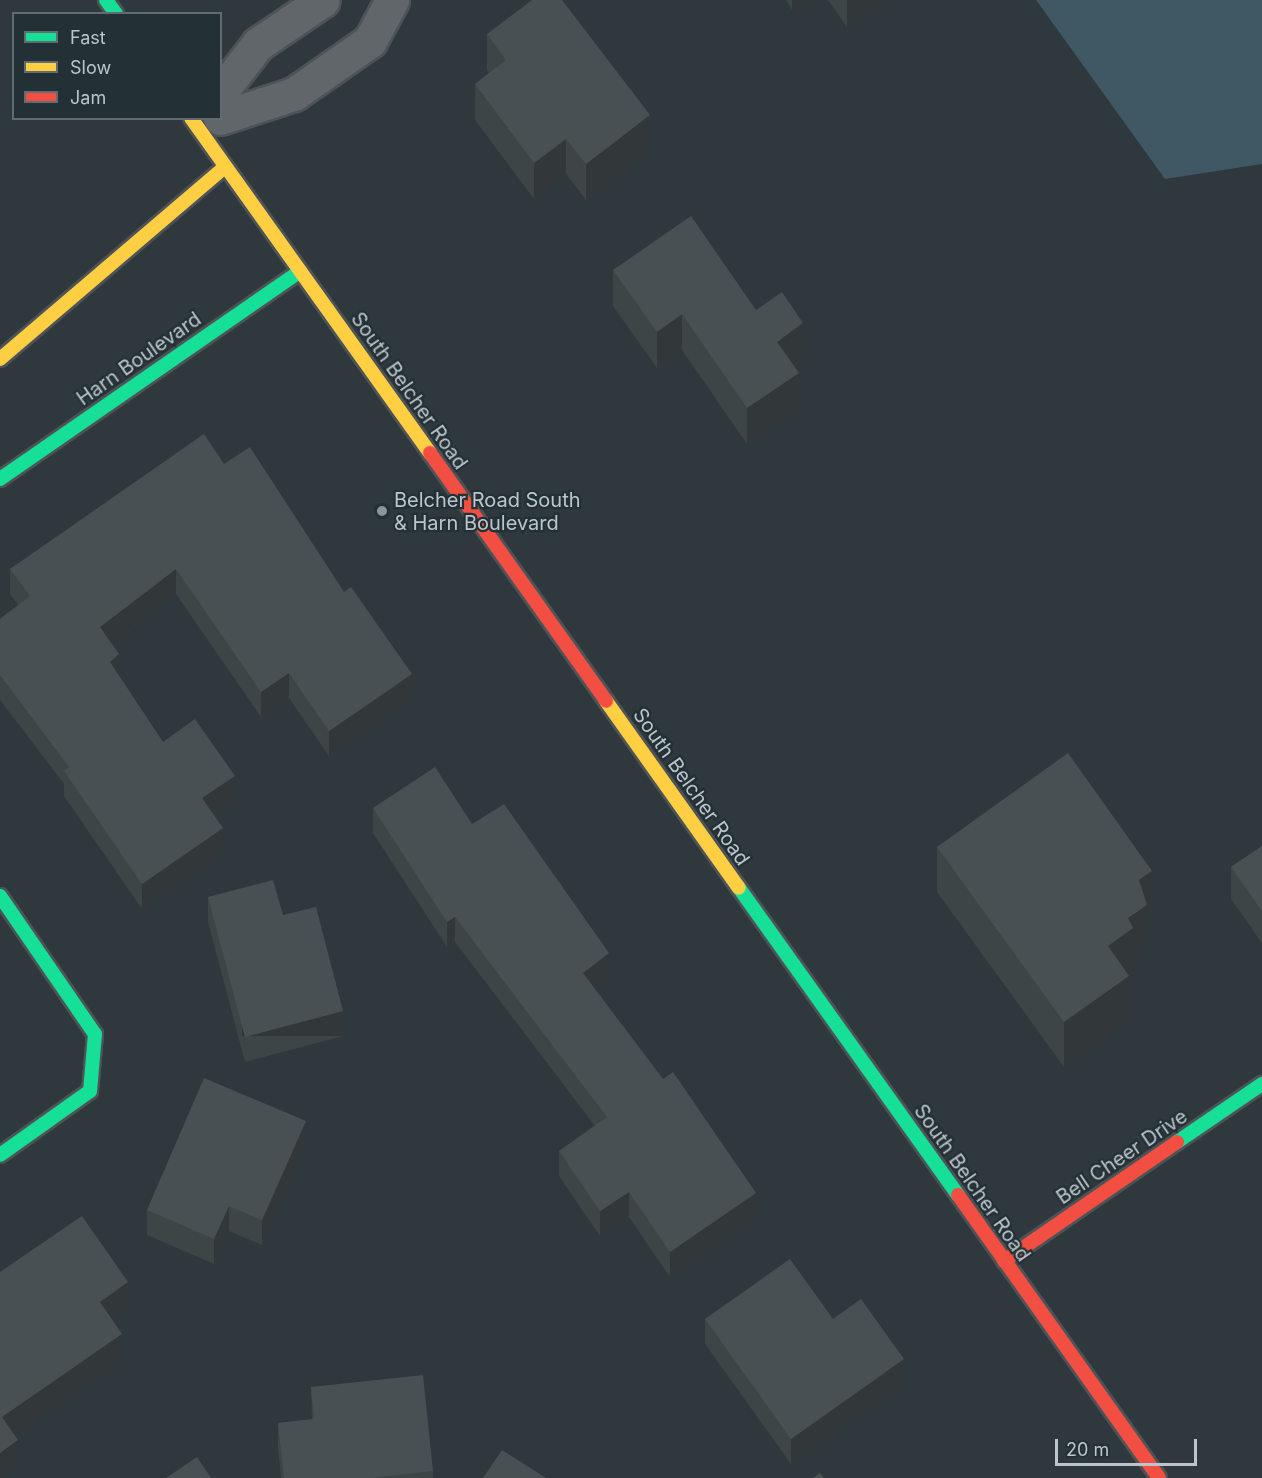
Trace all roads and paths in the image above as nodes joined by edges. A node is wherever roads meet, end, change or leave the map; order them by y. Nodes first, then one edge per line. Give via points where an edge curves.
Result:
1 (323, 0) edge
2 (392, 0) edge
3 (222, 90) edge
4 (222, 115) edge
5 (206, 120) edge
6 (225, 167) junction
7 (300, 271) junction
8 (0, 359) edge
9 (0, 479) edge
10 (0, 896) edge
11 (1262, 1084) edge
12 (0, 1155) edge
13 (1004, 1261) junction
14 (1159, 1478) edge

1 - 3 street via 258,44
2 - 4 street via 370,41 294,94
5 - 6 main road, South Belcher Road
6 - 7 main road, South Belcher Road
6 - 8 main road
7 - 9 main road, Harn Boulevard
7 - 13 main road, South Belcher Road
10 - 12 main road via 95,1034 90,1091
11 - 13 main road, Bell Cheer Drive
13 - 14 main road, South Belcher Road

